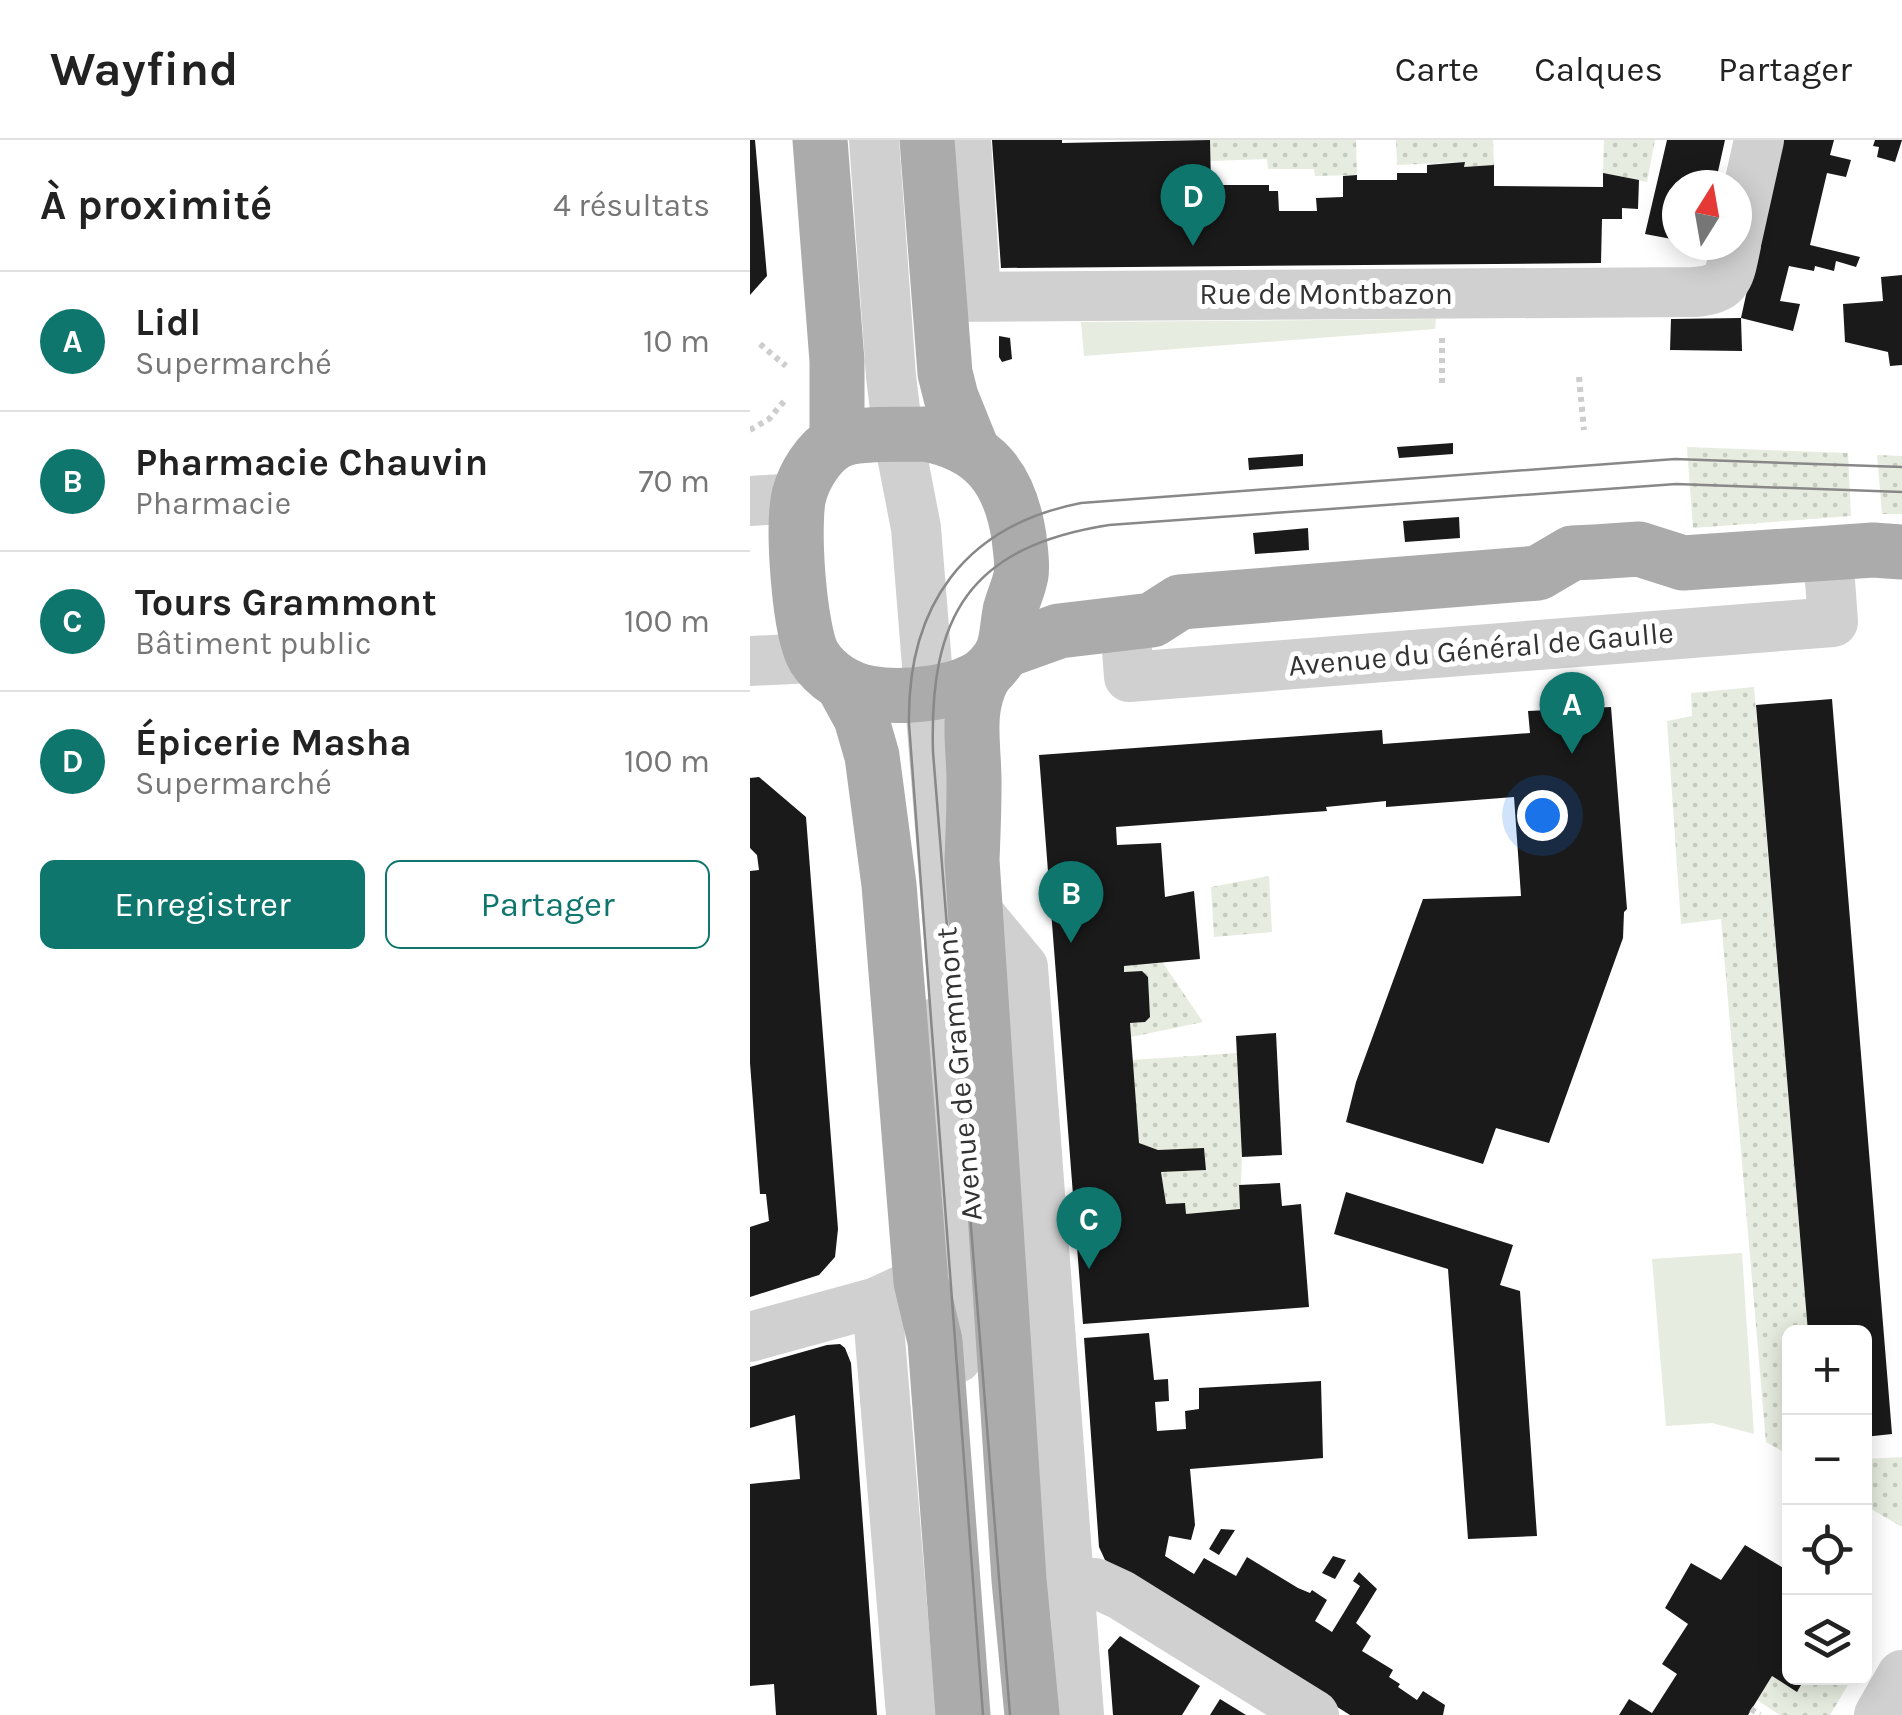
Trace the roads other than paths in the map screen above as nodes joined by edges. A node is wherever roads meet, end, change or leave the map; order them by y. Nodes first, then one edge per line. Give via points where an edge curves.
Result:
1 (820, 140) edge
2 (874, 140) edge
3 (927, 140) edge
4 (966, 140) edge
5 (1759, 140) edge
6 (1752, 171) edge
7 (1731, 260) edge
8 (958, 296) junction
9 (898, 435) junction
10 (837, 441) junction
11 (972, 449) junction
12 (774, 499) edge
13 (1902, 552) edge
14 (1828, 553) junction
15 (1022, 573) junction
16 (1180, 602) junction
17 (1124, 623) junction
18 (750, 661) edge
19 (995, 663) junction
20 (828, 672) junction
21 (918, 694) junction
22 (899, 1292) junction
23 (750, 1336) edge
24 (1043, 1581) junction
25 (1902, 1675) edge
26 (911, 1715) edge
27 (962, 1715) edge
28 (984, 1715) edge
29 (1010, 1715) edge
30 (1032, 1715) edge
31 (1079, 1715) edge
32 (1314, 1715) edge
33 (1879, 1715) edge

1 - 10 main road
2 - 9 street, Avenue de Grammont
3 - 8 main road
4 - 8 street
5 - 6 street
7 - 8 street, Rue de Montbazon via 1724,282 1712,290
8 - 11 main road via 948,385
9 - 10 main road
9 - 11 main road via 950,438
9 - 21 street, Avenue de Grammont via 916,528
10 - 12 main road
11 - 15 main road via 1011,500
12 - 20 main road, Avenue de Grammont via 796,522 804,634
13 - 14 main road, Avenue du Général de Gaulle
14 - 16 main road, Avenue du Général de Gaulle via 1683,563 1651,582 1574,588 1538,573
14 - 17 street, Avenue du Général de Gaulle via 1833,622 1129,677
15 - 16 main road, Avenue du Général de Gaulle via 1053,589 1149,587
15 - 19 main road, Avenue de Grammont
16 - 17 main road, Avenue du Général de Gaulle via 1152,620
17 - 19 main road, Avenue du Général de Gaulle via 1059,631
18 - 20 street
19 - 21 main road, Avenue du Général de Gaulle
19 - 24 main road, Avenue de Grammont via 976,691 971,724 975,908
20 - 21 main road via 870,694
20 - 22 main road, Avenue de Grammont via 861,718 872,756 889,885
21 - 28 street, Avenue de Grammont
21 - 29 street, Avenue de Grammont
22 - 23 street
22 - 26 street, Avenue de Grammont
22 - 27 main road, Avenue de Grammont via 934,1342
24 - 30 main road, Avenue de Grammont
24 - 31 street, Avenue de Grammont
24 - 32 street via 1095,1584 1122,1594
25 - 33 street

